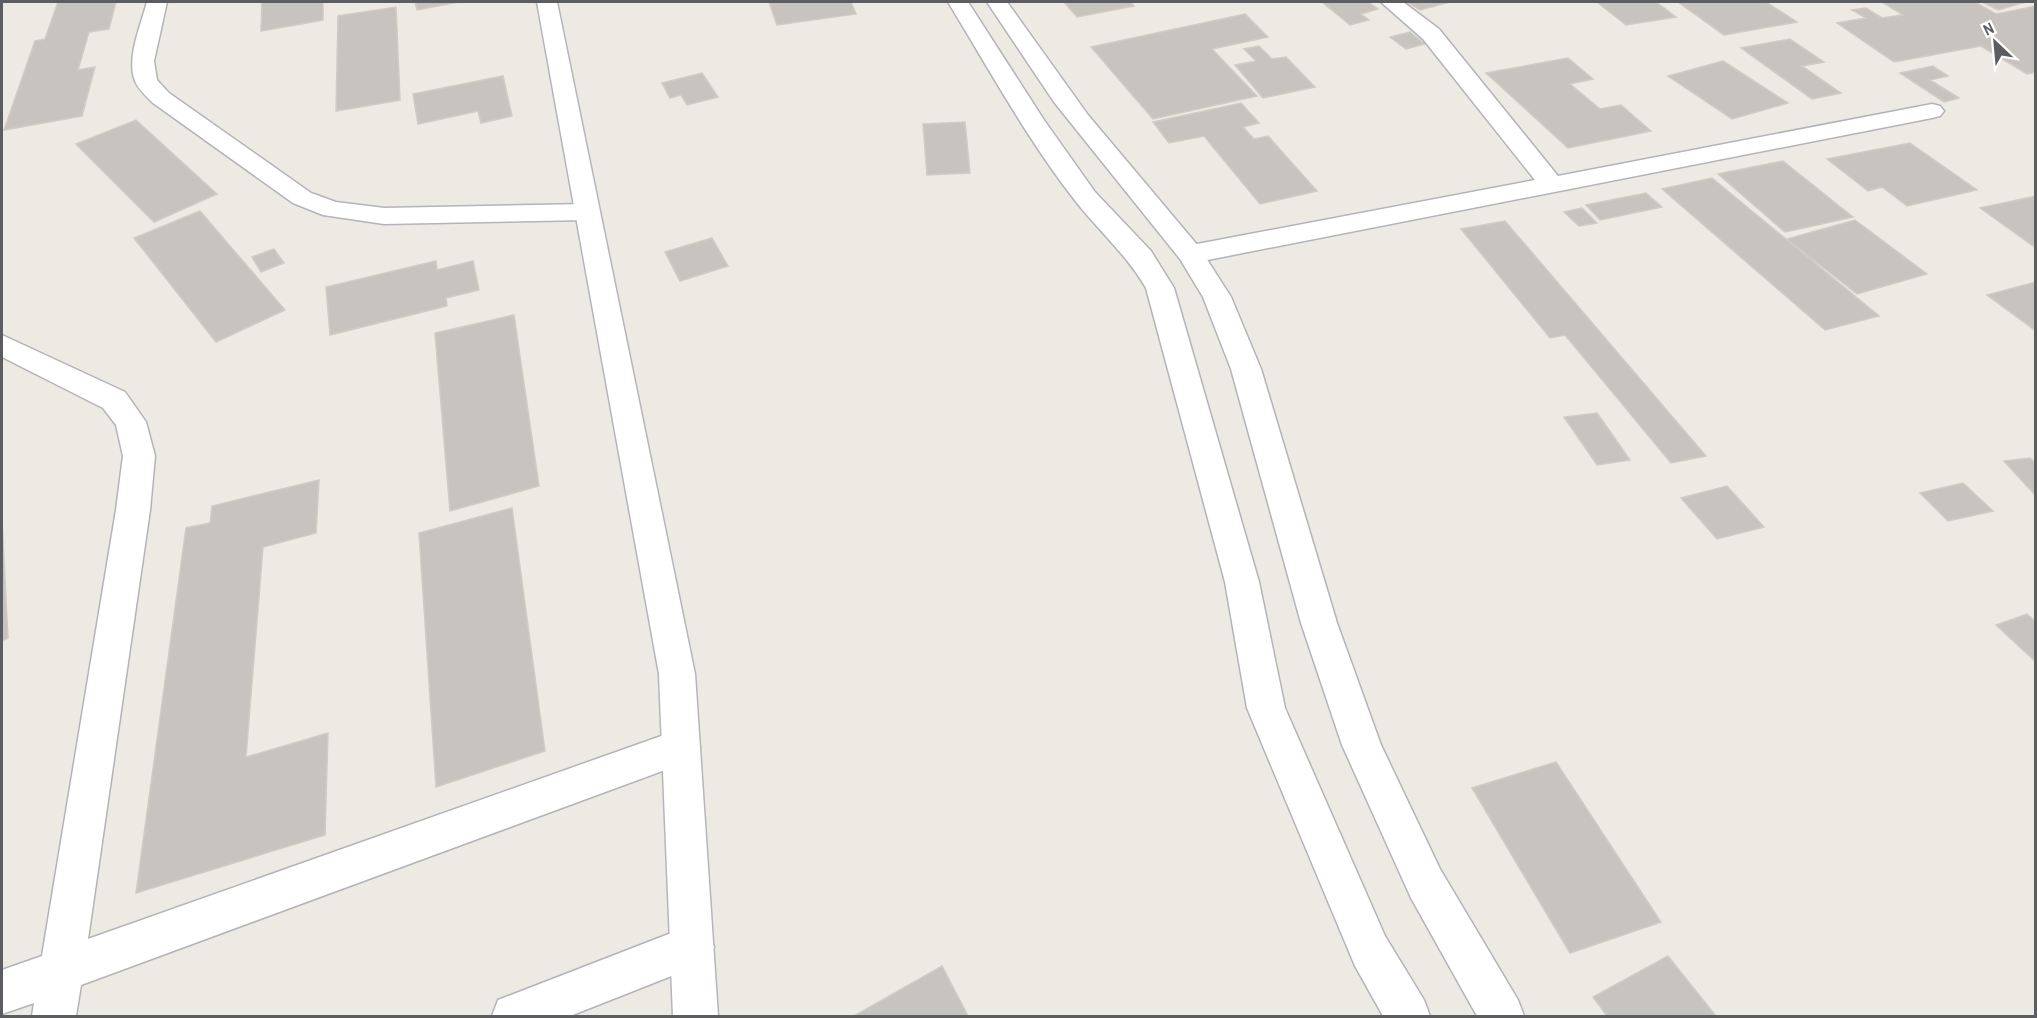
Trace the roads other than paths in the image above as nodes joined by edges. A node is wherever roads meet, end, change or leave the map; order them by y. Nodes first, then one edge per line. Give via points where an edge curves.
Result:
1 (157, 2) edge
2 (547, 2) edge
3 (958, 2) edge
4 (997, 2) edge
5 (1391, 2) edge
6 (1932, 111) dead end
7 (1552, 185) junction
8 (587, 212) junction
9 (1192, 254) junction
10 (2, 345) edge
11 (681, 747) junction
12 (692, 947) junction
13 (61, 971) junction
14 (2, 992) edge
15 (54, 1017) edge
16 (514, 1017) edge
17 (696, 1017) edge
18 (1408, 1017) edge
19 (1502, 1017) edge

1 - 8 street via 143,61 146,81 161,98 302,198 332,209 384,216
2 - 8 street
3 - 18 street via 1033,122 1086,197 1141,257 1160,288 1242,582 1266,708 1370,951
4 - 9 street via 1071,106
5 - 7 street via 1431,34
6 - 7 street
7 - 9 street
8 - 11 street via 676,674
9 - 19 street via 1217,296 1243,354 1327,649 1358,740 1404,845
10 - 13 street via 114,400 131,422 140,456
11 - 12 street
11 - 13 street
12 - 16 street
12 - 17 street
13 - 14 street
13 - 15 street

